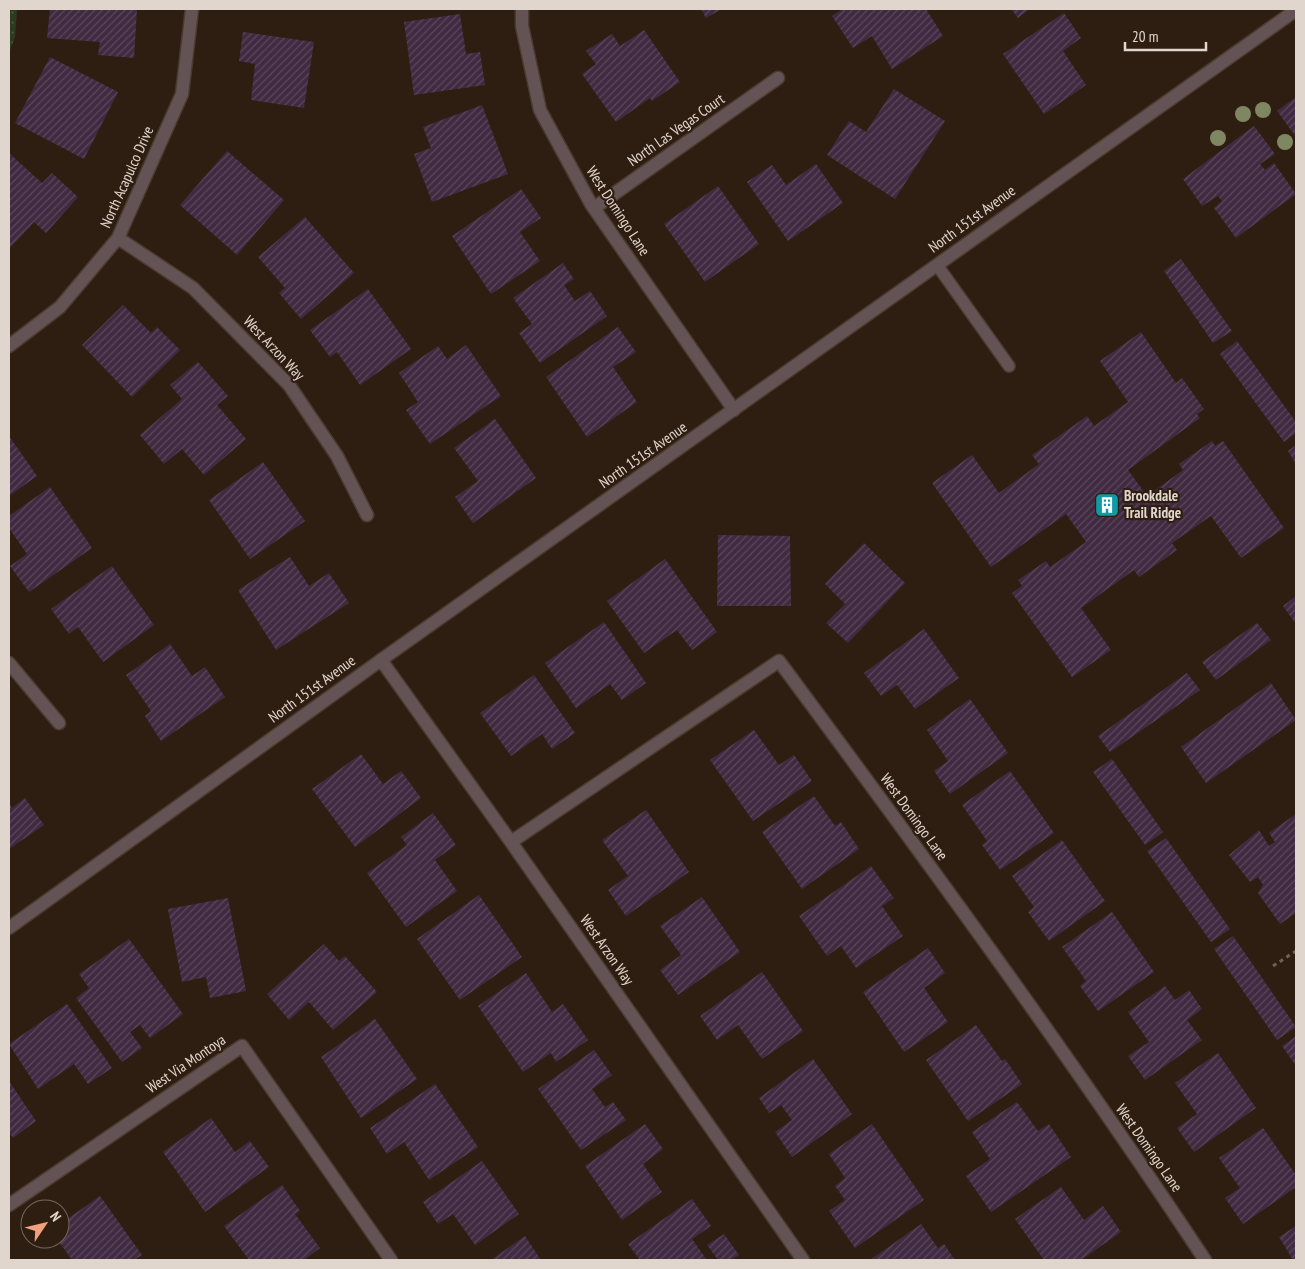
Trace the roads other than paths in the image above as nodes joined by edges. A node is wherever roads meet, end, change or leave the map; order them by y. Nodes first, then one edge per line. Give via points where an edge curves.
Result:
1 (192, 9) edge
2 (522, 9) edge
3 (1296, 10) edge
4 (778, 78) dead end
5 (594, 208) junction
6 (118, 238) junction
7 (937, 265) junction
8 (9, 346) edge
9 (1009, 366) dead end
10 (734, 410) junction
11 (366, 515) dead end
12 (381, 660) junction
13 (9, 663) edge
14 (59, 724) dead end
15 (511, 842) junction
16 (9, 928) edge
17 (9, 1206) edge
18 (391, 1260) edge
19 (803, 1260) edge
20 (1205, 1260) edge

1 - 6 street, North Acapulco Drive via 182,94
2 - 5 street, West Domingo Lane via 522,26 540,110
3 - 7 street, North 151st Avenue
4 - 5 street, North Las Vegas Court
5 - 10 street, West Domingo Lane
6 - 8 street, North Acapulco Drive via 60,307
6 - 11 street, West Arzon Way via 193,288 289,385 337,456
7 - 9 lane
7 - 10 street, North 151st Avenue
10 - 12 street, North 151st Avenue
12 - 15 street, West Arzon Way
12 - 16 street, North 151st Avenue
13 - 14 street
15 - 19 street, West Arzon Way
15 - 20 street, West Domingo Lane via 779,661 962,910
17 - 18 street, West Via Montoya via 242,1046

